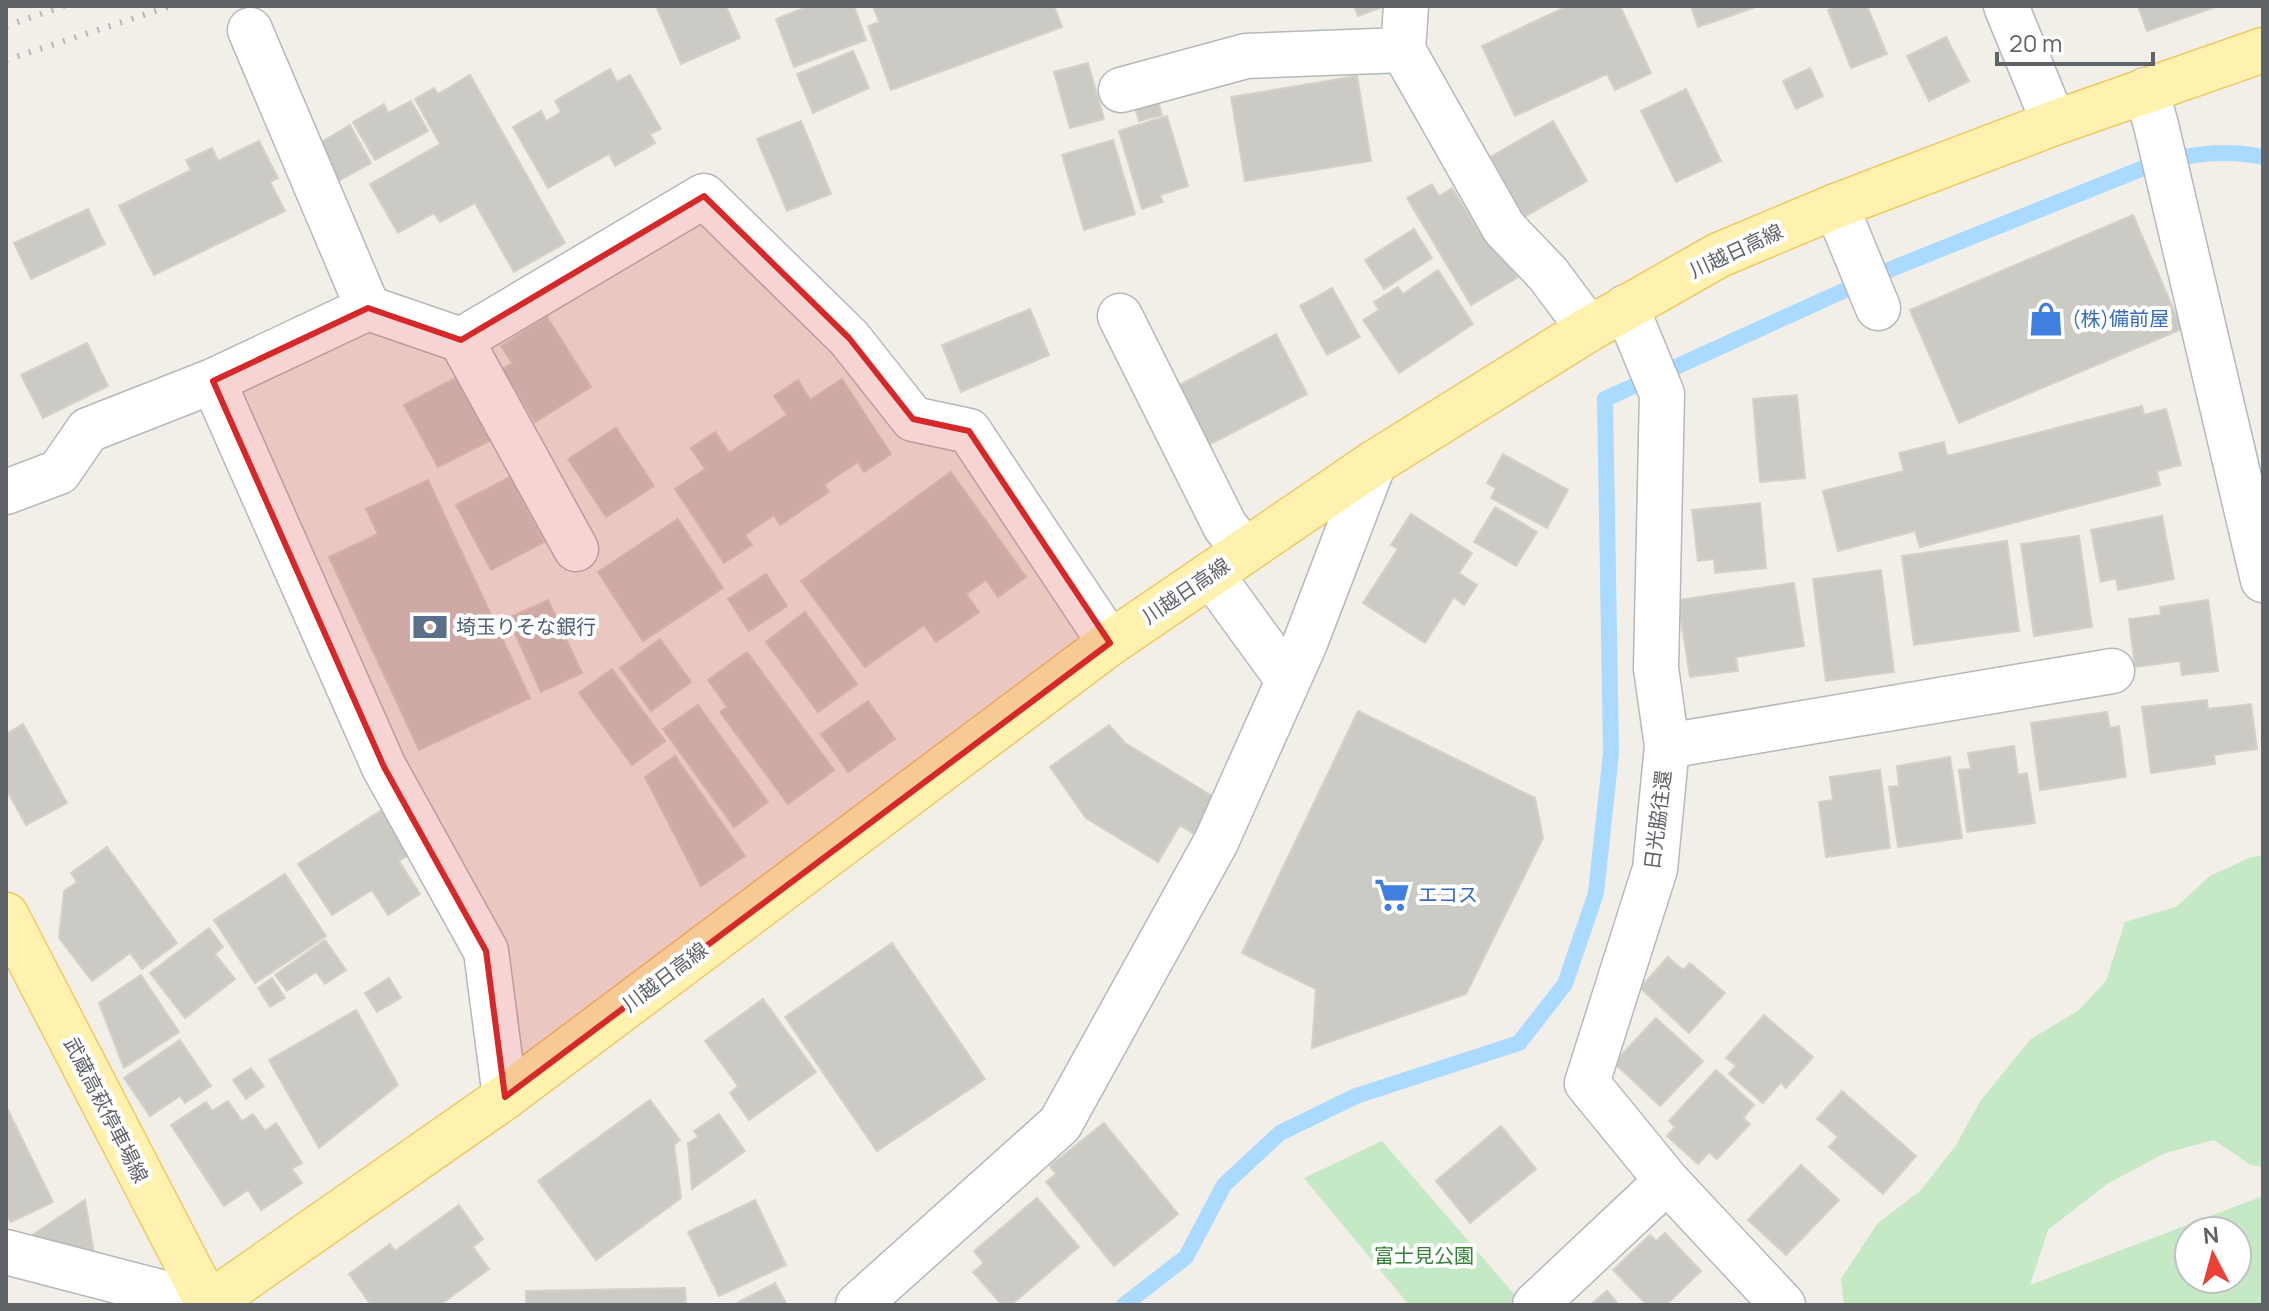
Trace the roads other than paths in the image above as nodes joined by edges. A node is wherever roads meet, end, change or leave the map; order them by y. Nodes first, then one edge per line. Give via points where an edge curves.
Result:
1 (1406, 6) edge
2 (2006, 6) edge
3 (250, 30) dead end
4 (1403, 50) junction
5 (2263, 50) edge
6 (1121, 90) dead end
7 (2151, 108) junction
8 (2054, 123) junction
9 (1843, 224) junction
10 (1626, 307) junction
11 (368, 308) junction
12 (1878, 308) dead end
13 (1120, 316) dead end
14 (1589, 329) junction
15 (461, 340) junction
16 (213, 381) junction
17 (1374, 463) junction
18 (6, 492) edge
19 (576, 549) dead end
20 (1228, 563) junction
21 (2263, 580) edge
22 (1110, 643) junction
23 (2112, 671) dead end
24 (1288, 680) junction
25 (1667, 746) junction
26 (6, 915) edge
27 (505, 1097) junction
28 (1667, 1181) junction
29 (6, 1252) edge
30 (1765, 1298) edge
31 (208, 1305) edge
32 (858, 1305) edge
33 (1535, 1305) edge

1 - 4 street
2 - 8 street
3 - 11 street
4 - 6 street via 1246,56
4 - 14 street via 1504,228 1548,274
5 - 7 main road, 川越日高線
7 - 8 main road, 川越日高線
7 - 21 street
8 - 9 main road, 川越日高線
9 - 10 main road, 川越日高線 via 1719,255
9 - 12 street
10 - 14 main road, 川越日高線
10 - 25 street, 日光脇往還 via 1662,394 1656,668
11 - 15 street
11 - 16 street
13 - 20 street via 1225,526
14 - 17 main road, 川越日高線
15 - 19 street
15 - 22 street via 704,196 849,338 913,419 969,431
16 - 18 street via 88,430 59,472
16 - 27 street via 384,767 486,951
17 - 20 main road, 川越日高線
17 - 24 street
20 - 22 main road, 川越日高線
20 - 24 street
22 - 27 main road, 川越日高線
23 - 25 street
24 - 32 street via 1216,842 1060,1124
25 - 28 street, 日光脇往還 via 1655,869 1587,1083
26 - 31 main road, 武蔵高萩停車場線
27 - 31 main road, 川越日高線
28 - 30 street, 日光脇往還
28 - 33 street
29 - 31 street

